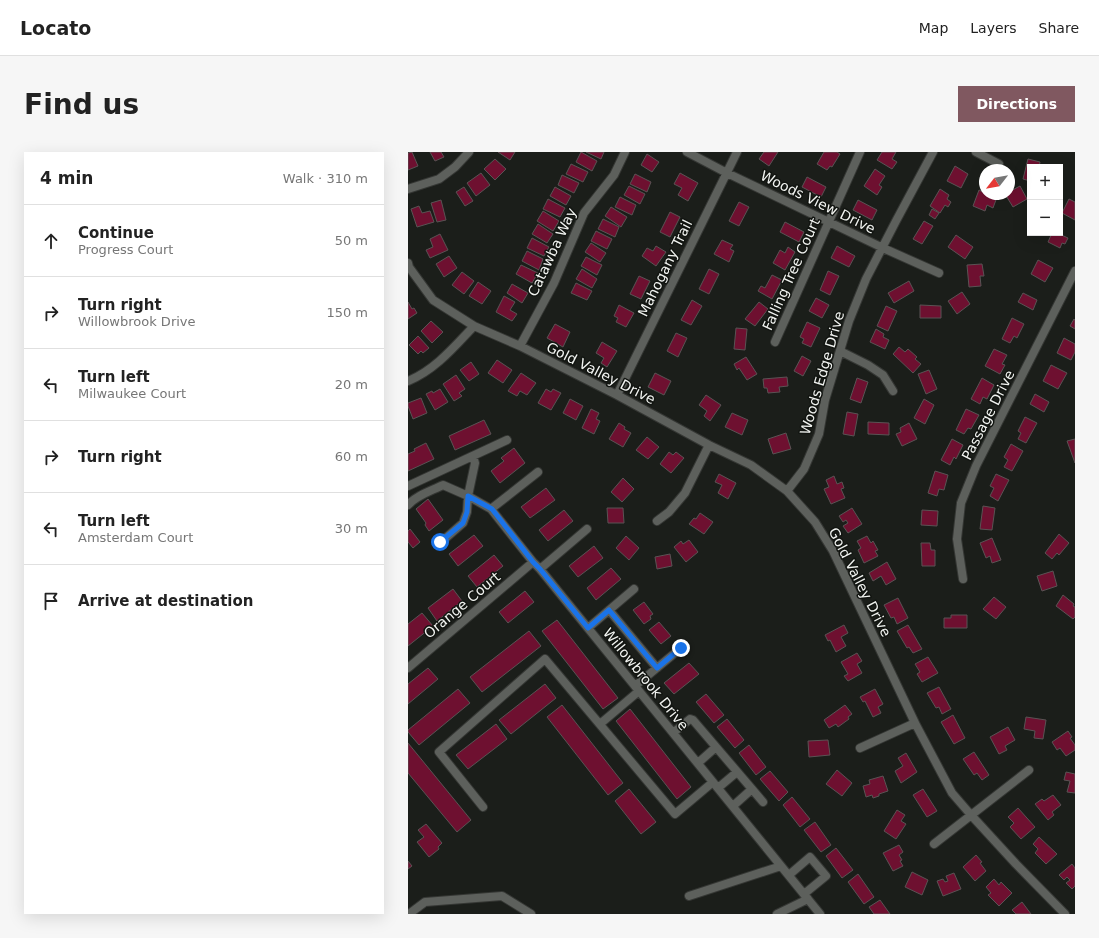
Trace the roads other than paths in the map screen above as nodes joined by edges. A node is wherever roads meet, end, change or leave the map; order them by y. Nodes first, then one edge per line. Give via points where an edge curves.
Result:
1 (469, 152) edge
2 (625, 152) edge
3 (687, 152) edge
4 (737, 152) edge
5 (860, 152) edge
6 (933, 152) edge
7 (976, 152) edge
8 (999, 164) dead end
9 (727, 173) junction
10 (408, 189) edge
11 (829, 222) junction
12 (883, 248) junction
13 (408, 263) edge
14 (1075, 271) edge
15 (939, 273) dead end
16 (474, 326) junction
17 (775, 342) dead end
18 (520, 346) junction
19 (840, 351) junction
20 (408, 381) edge
21 (893, 391) dead end
22 (617, 395) junction
23 (507, 440) dead end
24 (709, 445) junction
25 (473, 456) junction
26 (538, 472) dead end
27 (408, 486) edge
28 (787, 491) junction
29 (468, 496) junction
30 (408, 505) edge
31 (492, 509) junction
32 (657, 521) dead end
33 (587, 529) dead end
34 (440, 542) dead end
35 (533, 562) junction
36 (540, 569) junction
37 (963, 579) dead end
38 (634, 589) dead end
39 (609, 610) junction
40 (588, 628) junction
41 (681, 648) dead end
42 (408, 668) edge
43 (657, 668) junction
44 (637, 688) junction
45 (915, 723) junction
46 (600, 724) junction
47 (673, 733) junction
48 (716, 747) junction
49 (860, 748) dead end
50 (698, 763) junction
51 (1029, 770) dead end
52 (737, 772) junction
53 (715, 785) junction
54 (752, 789) junction
55 (763, 802) dead end
56 (733, 806) junction
57 (483, 807) dead end
58 (971, 815) junction
59 (934, 844) dead end
60 (781, 866) junction
61 (789, 875) junction
62 (689, 896) dead end
63 (806, 896) junction
64 (409, 914) edge
65 (531, 914) edge
66 (777, 914) edge
67 (820, 914) edge
68 (1066, 914) edge

1 - 10 street via 439,179
2 - 18 street, Catawba Way via 614,175 584,213 554,283
3 - 9 street, Woods View Drive
4 - 9 street, Mahogany Trail
5 - 11 street, Falling Tree Court
6 - 12 street, Woods Edge Drive
7 - 8 street
9 - 11 street, Woods View Drive
9 - 22 street, Mahogany Trail
11 - 12 street, Woods View Drive
11 - 17 street, Falling Tree Court
12 - 15 street, Woods View Drive
12 - 19 street, Woods Edge Drive via 849,321
13 - 16 street, Gold Valley Drive via 433,300
14 - 37 street, Passage Drive via 976,466 961,503 957,539
16 - 18 street, Gold Valley Drive
16 - 20 street via 444,358
18 - 22 street, Gold Valley Drive
19 - 21 street via 883,375
19 - 28 street, Woods Edge Drive via 825,400 819,434 804,469
22 - 24 street, Gold Valley Drive
23 - 25 street
24 - 28 street, Gold Valley Drive via 751,465
24 - 32 street via 685,492 669,512
25 - 27 street
25 - 29 street via 475,463
26 - 31 street
28 - 45 street, Gold Valley Drive via 815,522 833,551
29 - 30 street, Willowbrook Drive via 443,485 412,500
29 - 31 street, Willowbrook Drive
29 - 34 street via 463,523
31 - 35 street, Willowbrook Drive
33 - 36 street
35 - 36 street, Willowbrook Drive
35 - 42 street, Orange Court
36 - 40 street, Willowbrook Drive
38 - 39 street
39 - 40 street
39 - 43 street
40 - 44 street, Willowbrook Drive
41 - 43 street
43 - 44 street
44 - 46 street
44 - 47 street, Willowbrook Drive
45 - 49 street
45 - 58 street, Gold Valley Drive via 952,793
46 - 53 street via 676,814
46 - 57 street via 545,659 439,752
47 - 48 street via 690,720 694,720
47 - 50 street, Willowbrook Drive
48 - 50 street
48 - 52 street
50 - 53 street, Willowbrook Drive
51 - 58 street
52 - 53 street
52 - 54 street
53 - 56 street, Willowbrook Drive
54 - 55 street
54 - 56 street
56 - 60 street, Willowbrook Drive
58 - 59 street
58 - 68 street, Gold Valley Drive
60 - 61 street, Willowbrook Drive
60 - 62 street
61 - 63 street, Willowbrook Drive
61 - 63 street via 810,857 826,876
63 - 66 street
63 - 67 street, Willowbrook Drive
64 - 65 street via 425,902 502,896

